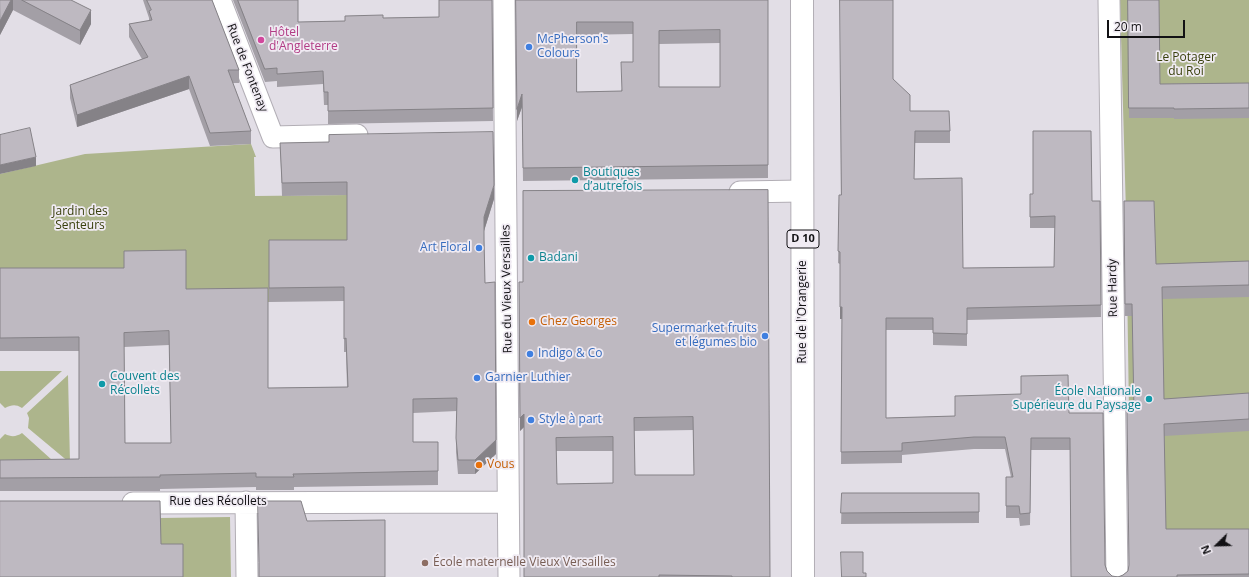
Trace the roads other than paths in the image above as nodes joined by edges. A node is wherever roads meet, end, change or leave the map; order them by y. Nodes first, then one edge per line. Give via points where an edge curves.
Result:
1 (220, 0) edge
2 (504, 0) edge
3 (802, 0) edge
4 (1109, 0) edge
5 (505, 133) junction
6 (484, 134) edge
7 (375, 135) edge
8 (802, 191) junction
9 (724, 192) edge
10 (506, 193) junction
11 (527, 193) edge
12 (246, 502) junction
13 (508, 502) junction
14 (111, 503) edge
15 (247, 577) edge
16 (509, 577) edge
17 (803, 577) edge
18 (1117, 577) edge

1 - 7 street, Rue de Fontenay via 273,137
2 - 5 street, Rue du Vieux Versailles
3 - 8 main road, Rue de l'Orangerie / D 10
4 - 18 street, Rue Hardy
5 - 6 street
5 - 10 street, Rue du Vieux Versailles
8 - 9 street
8 - 17 main road, Rue de l'Orangerie / D 10
10 - 11 street
10 - 13 street, Rue du Vieux Versailles
12 - 13 street, Rue des Récollets
12 - 14 street, Rue des Récollets
12 - 15 street
13 - 16 street, Rue du Vieux Versailles

